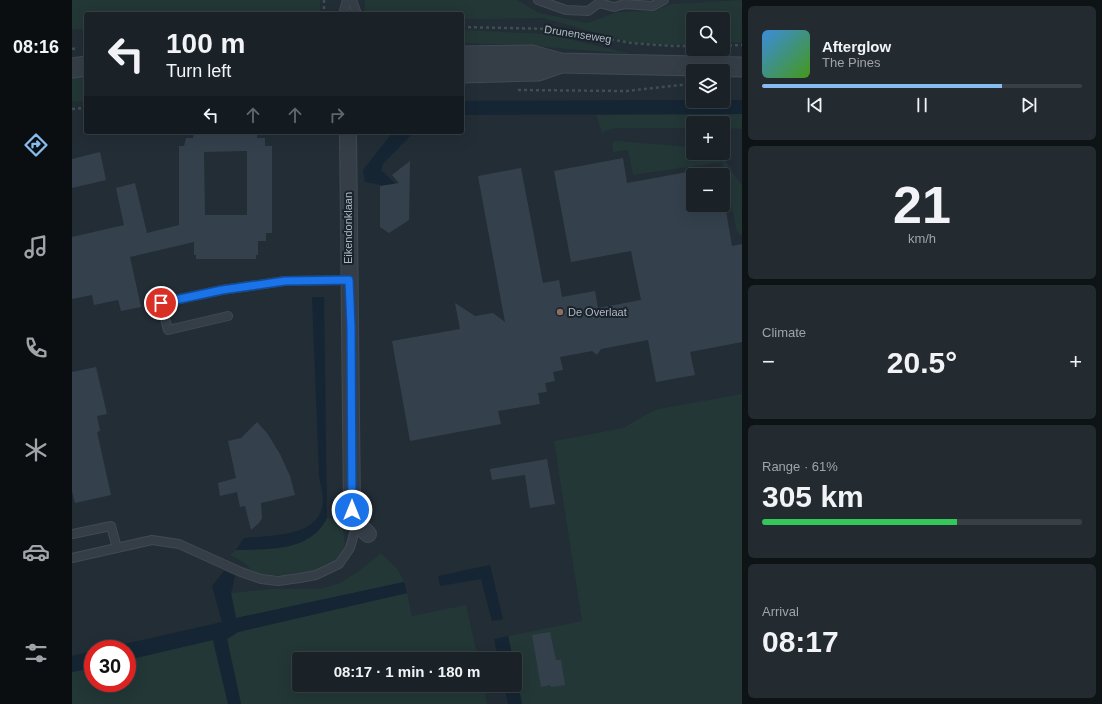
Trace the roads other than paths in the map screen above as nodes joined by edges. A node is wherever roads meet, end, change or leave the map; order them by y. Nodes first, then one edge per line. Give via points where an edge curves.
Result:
1 (347, 0) edge
2 (352, 0) edge
3 (538, 0) edge
4 (664, 0) edge
5 (599, 2) edge
6 (344, 12) edge
7 (356, 12) edge
8 (464, 56) edge
9 (561, 63) junction
10 (84, 66) edge
11 (742, 67) edge
12 (72, 68) edge
13 (464, 73) edge
14 (348, 134) edge
15 (349, 280) junction
16 (228, 316) dead end
17 (362, 529) joint
18 (72, 534) edge
19 (117, 548) junction
20 (72, 558) edge

1 - 6 lane
2 - 7 lane
3 - 5 lane via 566,10 588,11
4 - 5 lane via 652,6 625,4 614,7
8 - 9 street via 532,55
9 - 11 street
9 - 13 street via 538,71
10 - 12 street
14 - 15 street, Eikendonklaan
15 - 16 lane via 285,281 222,290 161,303 168,330
15 - 17 street, Eikendonklaan via 352,510
17 - 19 lane via 339,564 316,575 278,581 261,579 241,572 179,544 152,540
18 - 19 lane via 111,526
19 - 20 lane

